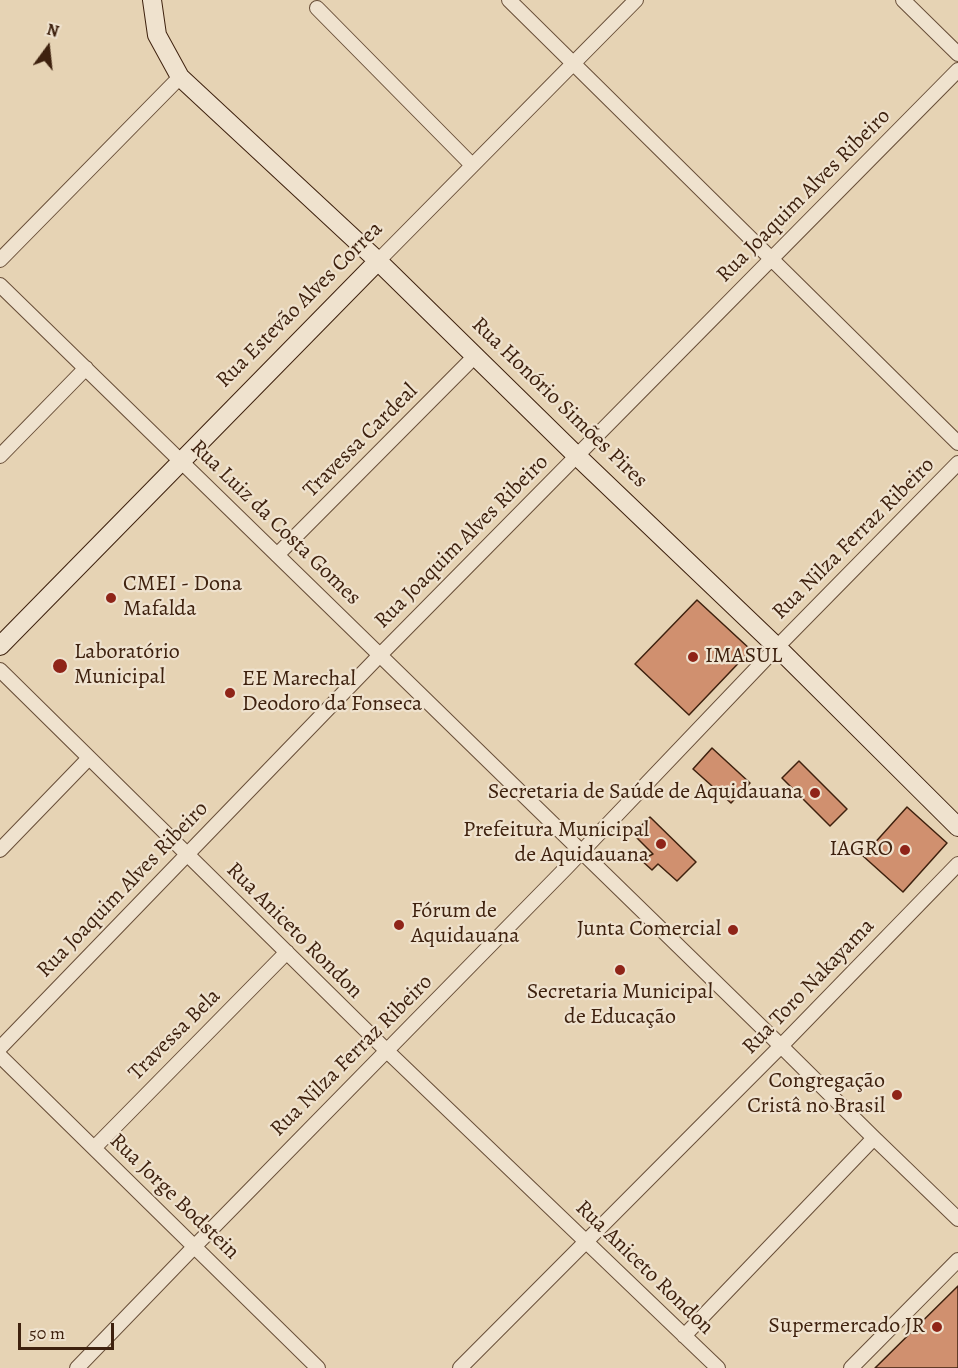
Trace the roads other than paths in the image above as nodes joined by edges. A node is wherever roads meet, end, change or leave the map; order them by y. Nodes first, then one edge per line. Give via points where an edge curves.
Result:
1 (152, 0) edge
2 (509, 0) edge
3 (636, 0) edge
4 (903, 0) edge
5 (317, 8) dead end
6 (958, 54) edge
7 (573, 63) junction
8 (958, 70) edge
9 (180, 77) junction
10 (472, 165) junction
11 (771, 259) junction
12 (0, 260) edge
13 (378, 261) junction
14 (0, 285) edge
15 (475, 356) junction
16 (86, 369) junction
17 (958, 443) edge
18 (0, 456) edge
19 (577, 456) junction
20 (181, 461) junction
21 (958, 463) edge
22 (278, 555) junction
23 (0, 646) edge
24 (777, 647) junction
25 (380, 655) junction
26 (0, 670) edge
27 (89, 758) junction
28 (958, 827) edge
29 (0, 850) edge
30 (582, 852) junction
31 (187, 854) junction
32 (958, 864) edge
33 (287, 952) junction
34 (781, 1046) junction
35 (0, 1048) edge
36 (387, 1051) junction
37 (0, 1056) edge
38 (874, 1138) junction
39 (94, 1148) junction
40 (958, 1219) edge
41 (585, 1242) junction
42 (195, 1246) junction
43 (958, 1260) edge
44 (684, 1336) junction
45 (77, 1368) edge
46 (318, 1368) edge
47 (460, 1368) edge
48 (718, 1368) edge
49 (850, 1368) edge

1 - 9 main road, Rua Honório Simões Pires via 157,35
2 - 7 street
3 - 7 street, Rua Estevão Alves Correa
4 - 6 street
5 - 10 street
7 - 10 street, Rua Estevão Alves Correa
7 - 11 street
8 - 11 street, Rua Joaquim Alves Ribeiro
9 - 12 street
9 - 13 main road, Rua Honório Simões Pires
10 - 13 street, Rua Estevão Alves Correa
11 - 17 street
11 - 19 street, Rua Joaquim Alves Ribeiro
13 - 15 main road, Rua Honório Simões Pires
13 - 20 main road, Rua Estevão Alves Correa
14 - 16 street, Rua Luiz da Costa Gomes
15 - 19 main road, Rua Honório Simões Pires
15 - 22 street, Travessa Cardeal
16 - 18 street
16 - 20 street, Rua Luiz da Costa Gomes
19 - 24 main road, Rua Honório Simões Pires
19 - 25 street, Rua Joaquim Alves Ribeiro
20 - 22 street, Rua Luiz da Costa Gomes
20 - 23 main road, Rua Estevão Alves Correa
21 - 24 street, Rua Nilza Ferraz Ribeiro
22 - 25 street, Rua Luiz da Costa Gomes
24 - 28 main road, Rua Honório Simões Pires
24 - 30 street, Rua Nilza Ferraz Ribeiro
25 - 30 street, Rua Luiz da Costa Gomes
25 - 31 street, Rua Joaquim Alves Ribeiro
26 - 27 street, Rua Aniceto Rondon
27 - 29 street
27 - 31 street, Rua Aniceto Rondon
30 - 34 street, Rua Luiz da Costa Gomes
30 - 36 street, Rua Nilza Ferraz Ribeiro
31 - 33 street, Rua Aniceto Rondon
31 - 35 street, Rua Joaquim Alves Ribeiro
32 - 34 street, Rua Toro Nakayama
33 - 36 street, Rua Aniceto Rondon
33 - 39 street, Travessa Bela
34 - 38 street, Rua Luiz da Costa Gomes
34 - 41 street, Rua Toro Nakayama
36 - 41 street, Rua Aniceto Rondon
36 - 42 street, Rua Nilza Ferraz Ribeiro
37 - 39 street, Rua Jorge Bodstein
38 - 40 street, Rua Luiz da Costa Gomes
38 - 44 street
39 - 42 street, Rua Jorge Bodstein
41 - 44 street, Rua Aniceto Rondon
41 - 47 street, Rua Toro Nakayama
42 - 45 street, Rua Nilza Ferraz Ribeiro
42 - 46 street, Rua Jorge Bodstein
43 - 49 street
44 - 48 street, Rua Aniceto Rondon

